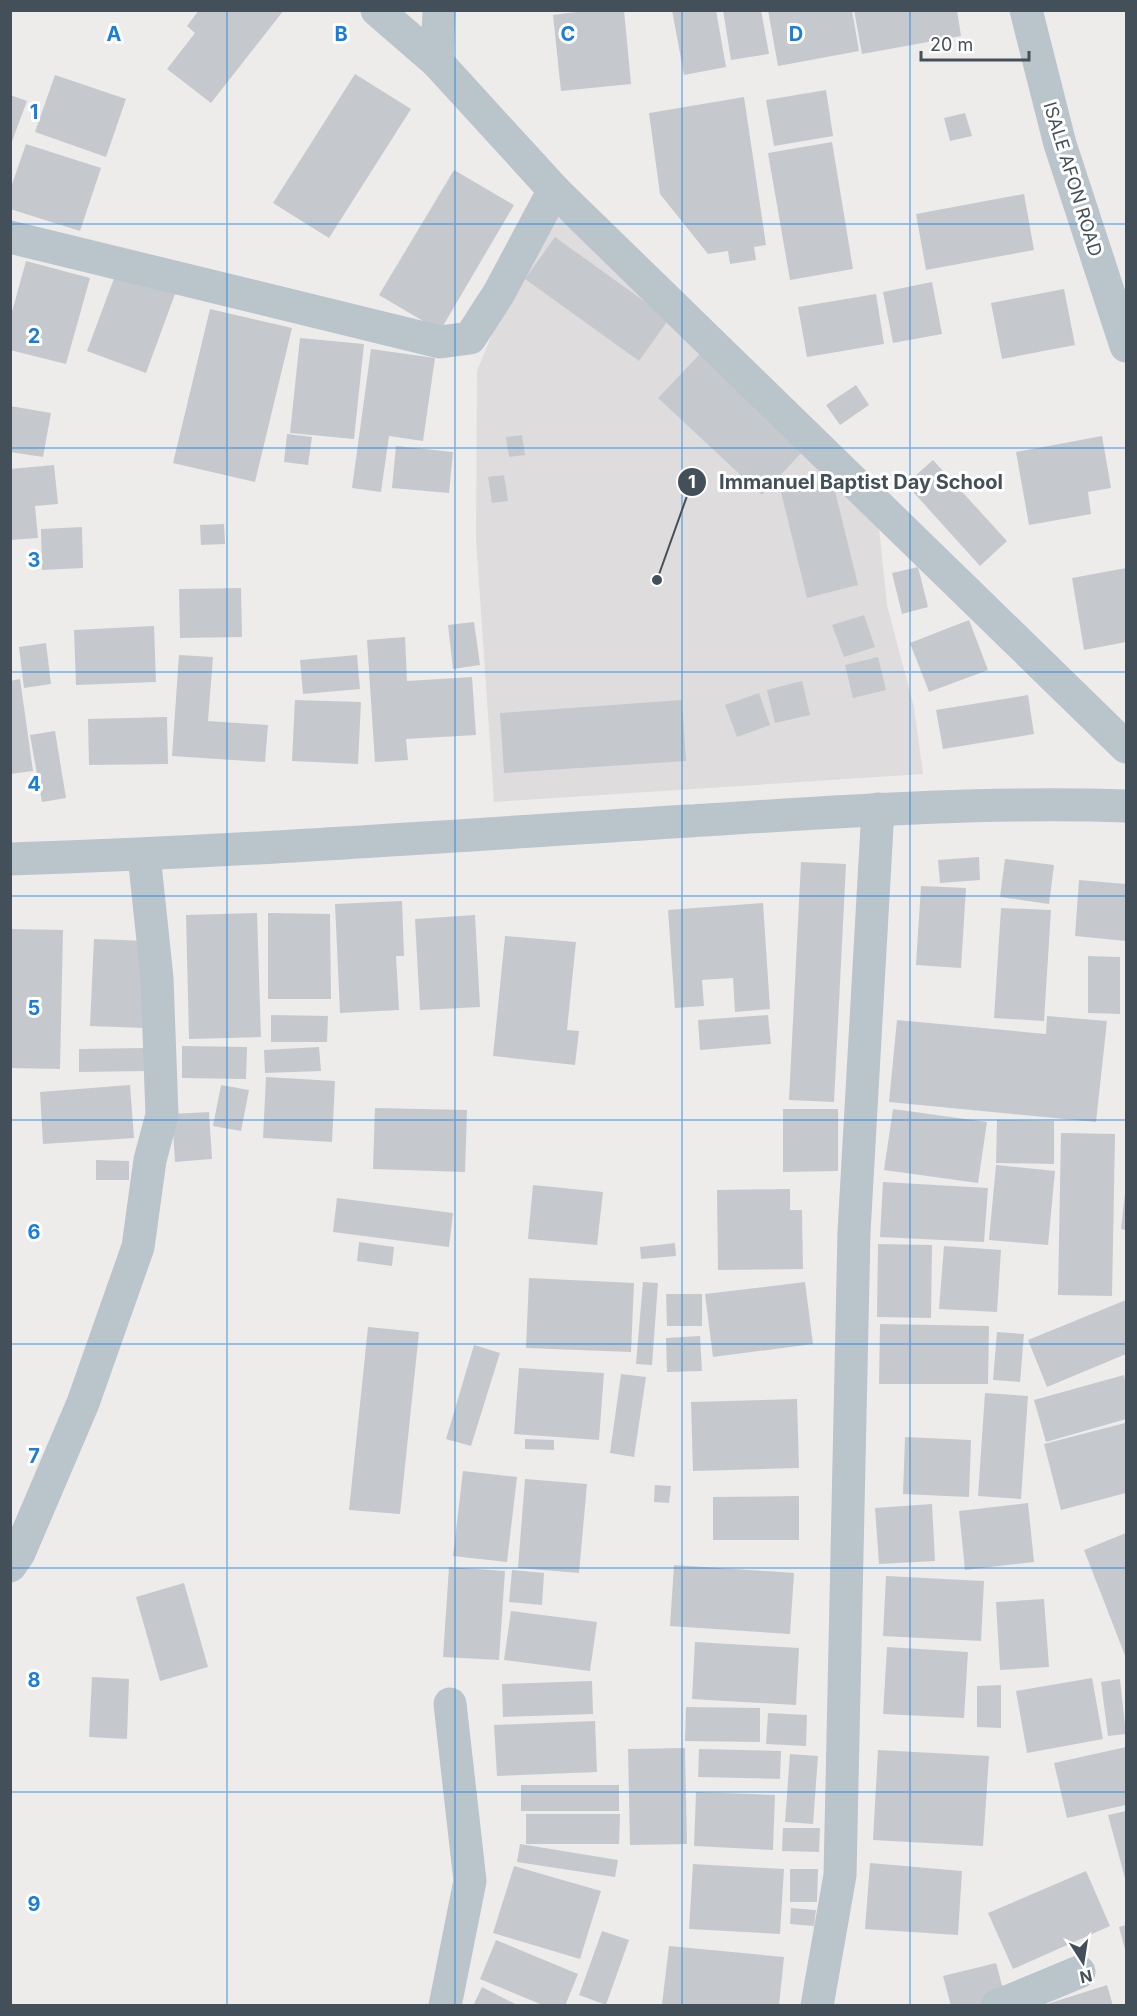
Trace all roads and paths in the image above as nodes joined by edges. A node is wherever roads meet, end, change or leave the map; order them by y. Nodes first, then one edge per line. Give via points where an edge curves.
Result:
1 (377, 10) edge
2 (440, 10) edge
3 (1026, 10) edge
4 (437, 62) junction
5 (554, 190) junction
6 (10, 237) edge
7 (1126, 346) edge
8 (1126, 747) edge
9 (1126, 806) edge
10 (878, 809) junction
11 (144, 855) junction
12 (10, 859) edge
13 (10, 1566) edge
14 (450, 1704) dead end
15 (1079, 1972) dead end
16 (445, 2006) edge
17 (817, 2006) edge
18 (997, 2006) edge

1 - 4 street
2 - 4 street
3 - 7 street, ISALE AFON ROAD via 1060,144
4 - 5 street
5 - 6 street via 499,293 470,338 440,342
5 - 8 street
9 - 10 street
10 - 11 street
10 - 17 street via 854,1232 840,1875
11 - 12 street
11 - 13 street via 157,978 162,1115 150,1160 138,1247 83,1404
14 - 16 street via 470,1881
15 - 18 street

